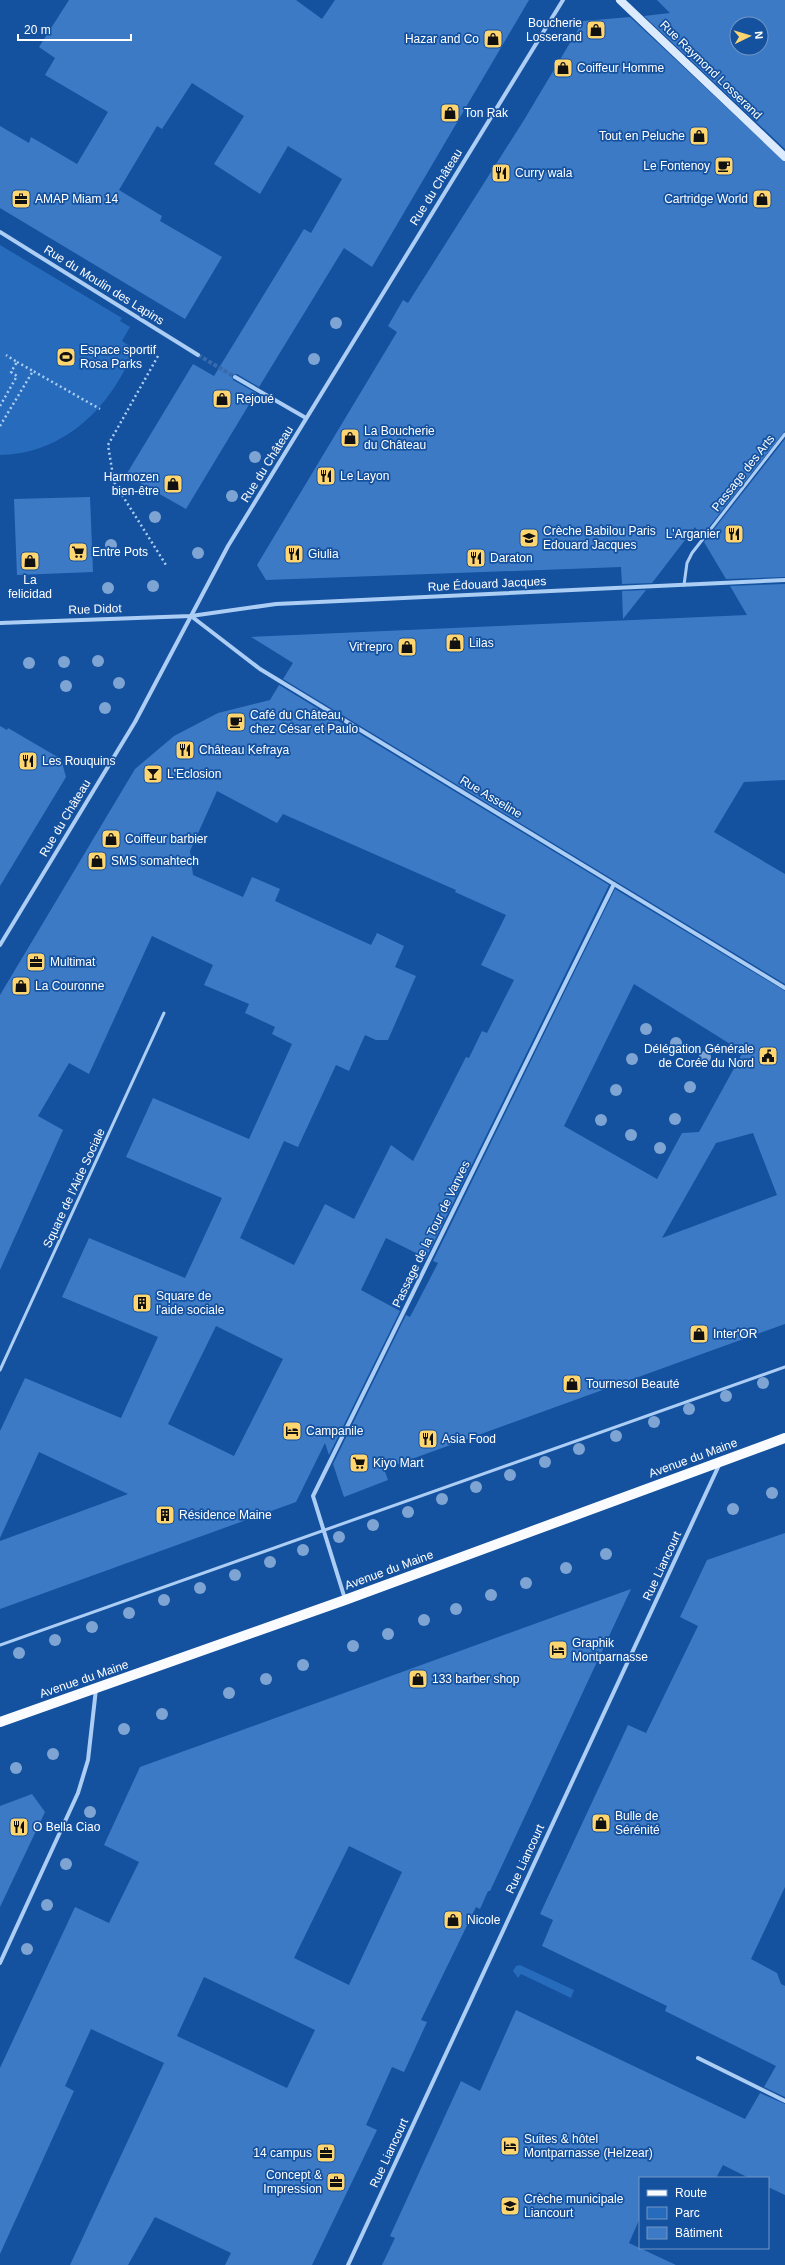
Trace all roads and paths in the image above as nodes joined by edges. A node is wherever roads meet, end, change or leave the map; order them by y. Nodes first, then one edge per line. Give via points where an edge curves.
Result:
1 (563, 0) edge
2 (620, 0) edge
3 (785, 157) edge
4 (0, 232) edge
5 (168, 337) junction
6 (6, 355) dead end
7 (198, 355) tunnel mouth
8 (17, 362) junction
9 (33, 371) junction
10 (235, 377) tunnel mouth
11 (0, 406) edge
12 (100, 409) dead end
13 (306, 418) junction
14 (0, 426) edge
15 (785, 434) edge
16 (166, 565) dead end
17 (785, 580) edge
18 (684, 585) junction
19 (191, 616) junction
20 (0, 623) edge
21 (614, 884) junction
22 (0, 944) edge
23 (785, 988) edge
24 (164, 1014) dead end
25 (785, 1367) edge
26 (0, 1370) edge
27 (785, 1438) edge
28 (720, 1462) junction
29 (324, 1530) junction
30 (345, 1600) junction
31 (0, 1645) edge
32 (96, 1689) junction
33 (0, 1722) edge
34 (0, 1962) edge
35 (698, 2058) dead end
36 (785, 2101) edge
37 (348, 2265) edge

1 - 13 street, Rue du Château
2 - 3 street, Rue Raymond Losserand
4 - 5 street, Rue du Moulin des Lapins
5 - 7 street, Rue du Moulin des Lapins
5 - 16 path via 108,445 114,482
6 - 8 path
8 - 9 path
8 - 11 path via 11,372 17,376
9 - 12 path
9 - 14 path
10 - 13 street
13 - 19 street, Rue du Château via 228,546
15 - 18 lane, Passage des Arts via 692,553 687,563
17 - 18 street, Rue Édouard Jacques
18 - 19 street, Rue Édouard Jacques via 276,604
19 - 20 street, Rue Didot
19 - 21 street, Rue Asseline via 260,669
19 - 22 street, Rue du Château via 135,722
21 - 23 street, Rue Asseline
21 - 29 street, Passage de la Tour de Vanves via 314,1496
24 - 26 lane, Square de l'Aide Sociale
25 - 29 lane
27 - 28 main road, Avenue du Maine
28 - 30 main road, Avenue du Maine
28 - 37 street, Rue Liancourt via 687,1538
29 - 30 street, Passage de la Tour de Vanves
29 - 31 lane
30 - 32 main road, Avenue du Maine
32 - 33 main road, Avenue du Maine
32 - 34 street via 88,1760 78,1793
35 - 36 street

